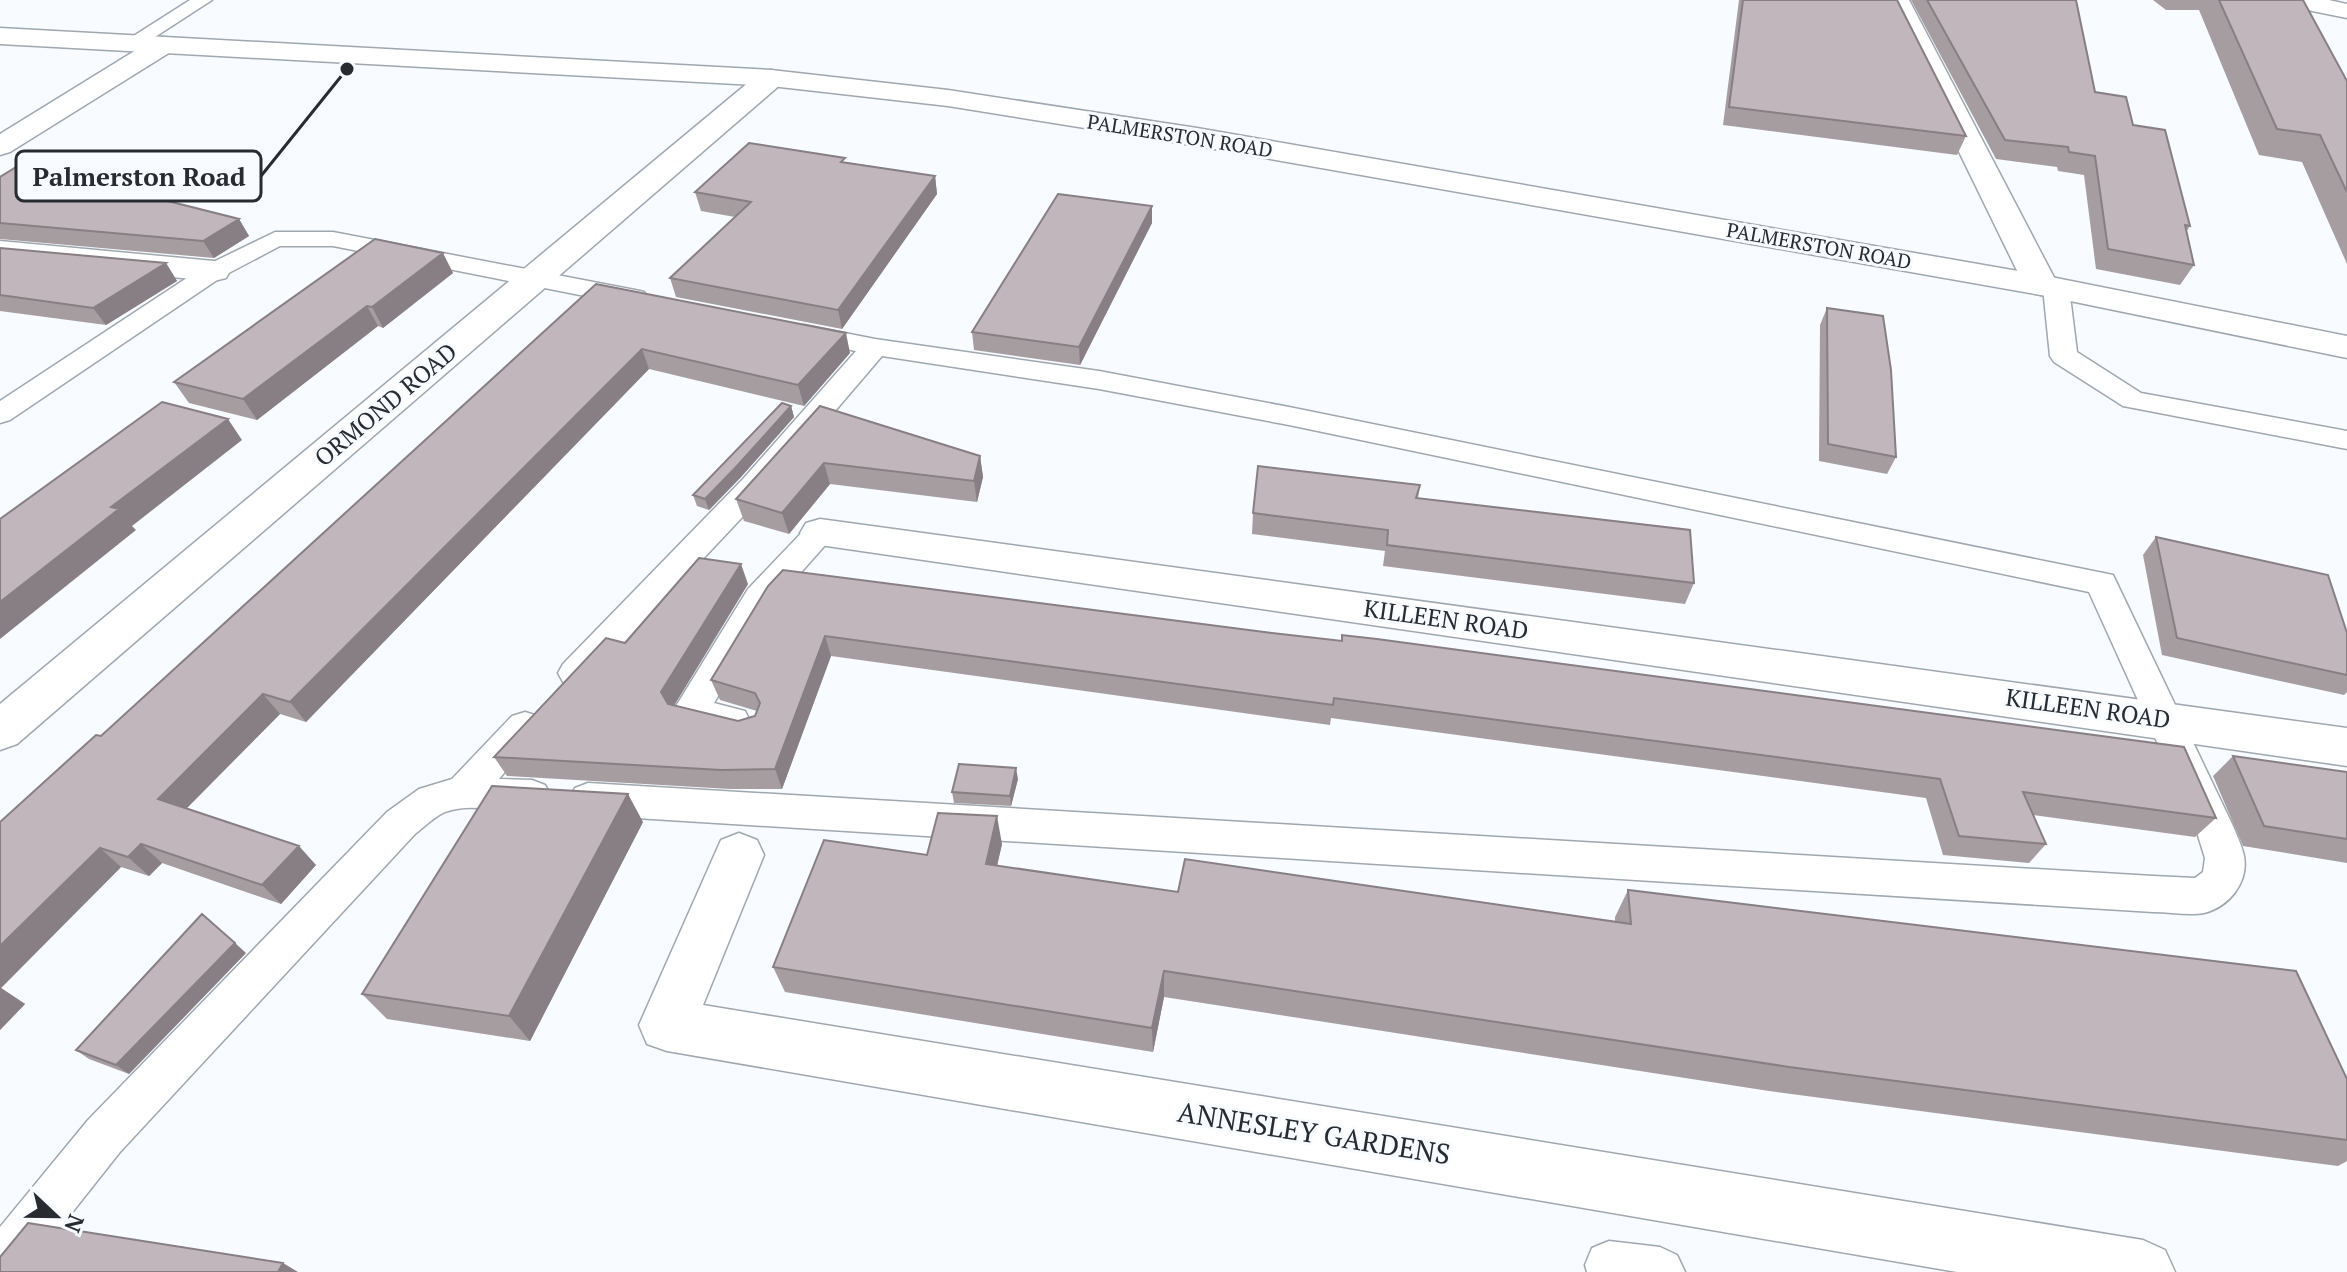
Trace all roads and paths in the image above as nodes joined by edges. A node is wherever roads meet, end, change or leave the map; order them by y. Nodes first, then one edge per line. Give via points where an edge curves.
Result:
1 (203, 0) edge
2 (1897, 0) edge
3 (2291, 0) edge
4 (2347, 11) edge
5 (0, 36) edge
6 (131, 44) junction
7 (163, 45) junction
8 (771, 78) junction
9 (0, 146) edge
10 (0, 251) edge
11 (214, 271) junction
12 (537, 278) junction
13 (2049, 287) junction
14 (658, 303) edge
15 (775, 327) edge
16 (875, 347) junction
17 (2347, 347) edge
18 (0, 414) edge
19 (2347, 440) edge
20 (820, 533) joint
21 (2164, 719) junction
22 (747, 724) edge
23 (0, 731) edge
24 (2347, 747) edge
25 (464, 792) junction
26 (739, 855) dead end
27 (0, 1265) edge
28 (1609, 1265) dead end
29 (1660, 1272) edge
30 (2143, 1272) edge

1 - 6 lane
2 - 13 street
3 - 4 street
5 - 6 street, PALMERSTON ROAD
6 - 7 street, PALMERSTON ROAD
7 - 8 street, PALMERSTON ROAD
7 - 9 street
8 - 12 street, ORMOND ROAD
8 - 13 street, PALMERSTON ROAD via 948,98 1197,137
10 - 11 street
11 - 12 lane via 275,239 333,239
11 - 18 lane
12 - 14 lane
12 - 23 street, ORMOND ROAD
13 - 17 street, PALMERSTON ROAD
13 - 19 lane via 2064,356 2133,400
15 - 16 lane
16 - 21 lane via 1099,380 1289,416 2101,583
16 - 25 lane via 754,486
20 - 21 street, KILLEEN ROAD
20 - 22 lane, KILLEEN ROAD via 760,597 691,711
21 - 24 street, KILLEEN ROAD
21 - 25 lane via 2225,858 2222,881 2202,896
25 - 27 lane via 432,800 401,823 104,1136
26 - 30 street, ANNESLEY GARDENS via 667,1025
28 - 29 lane

